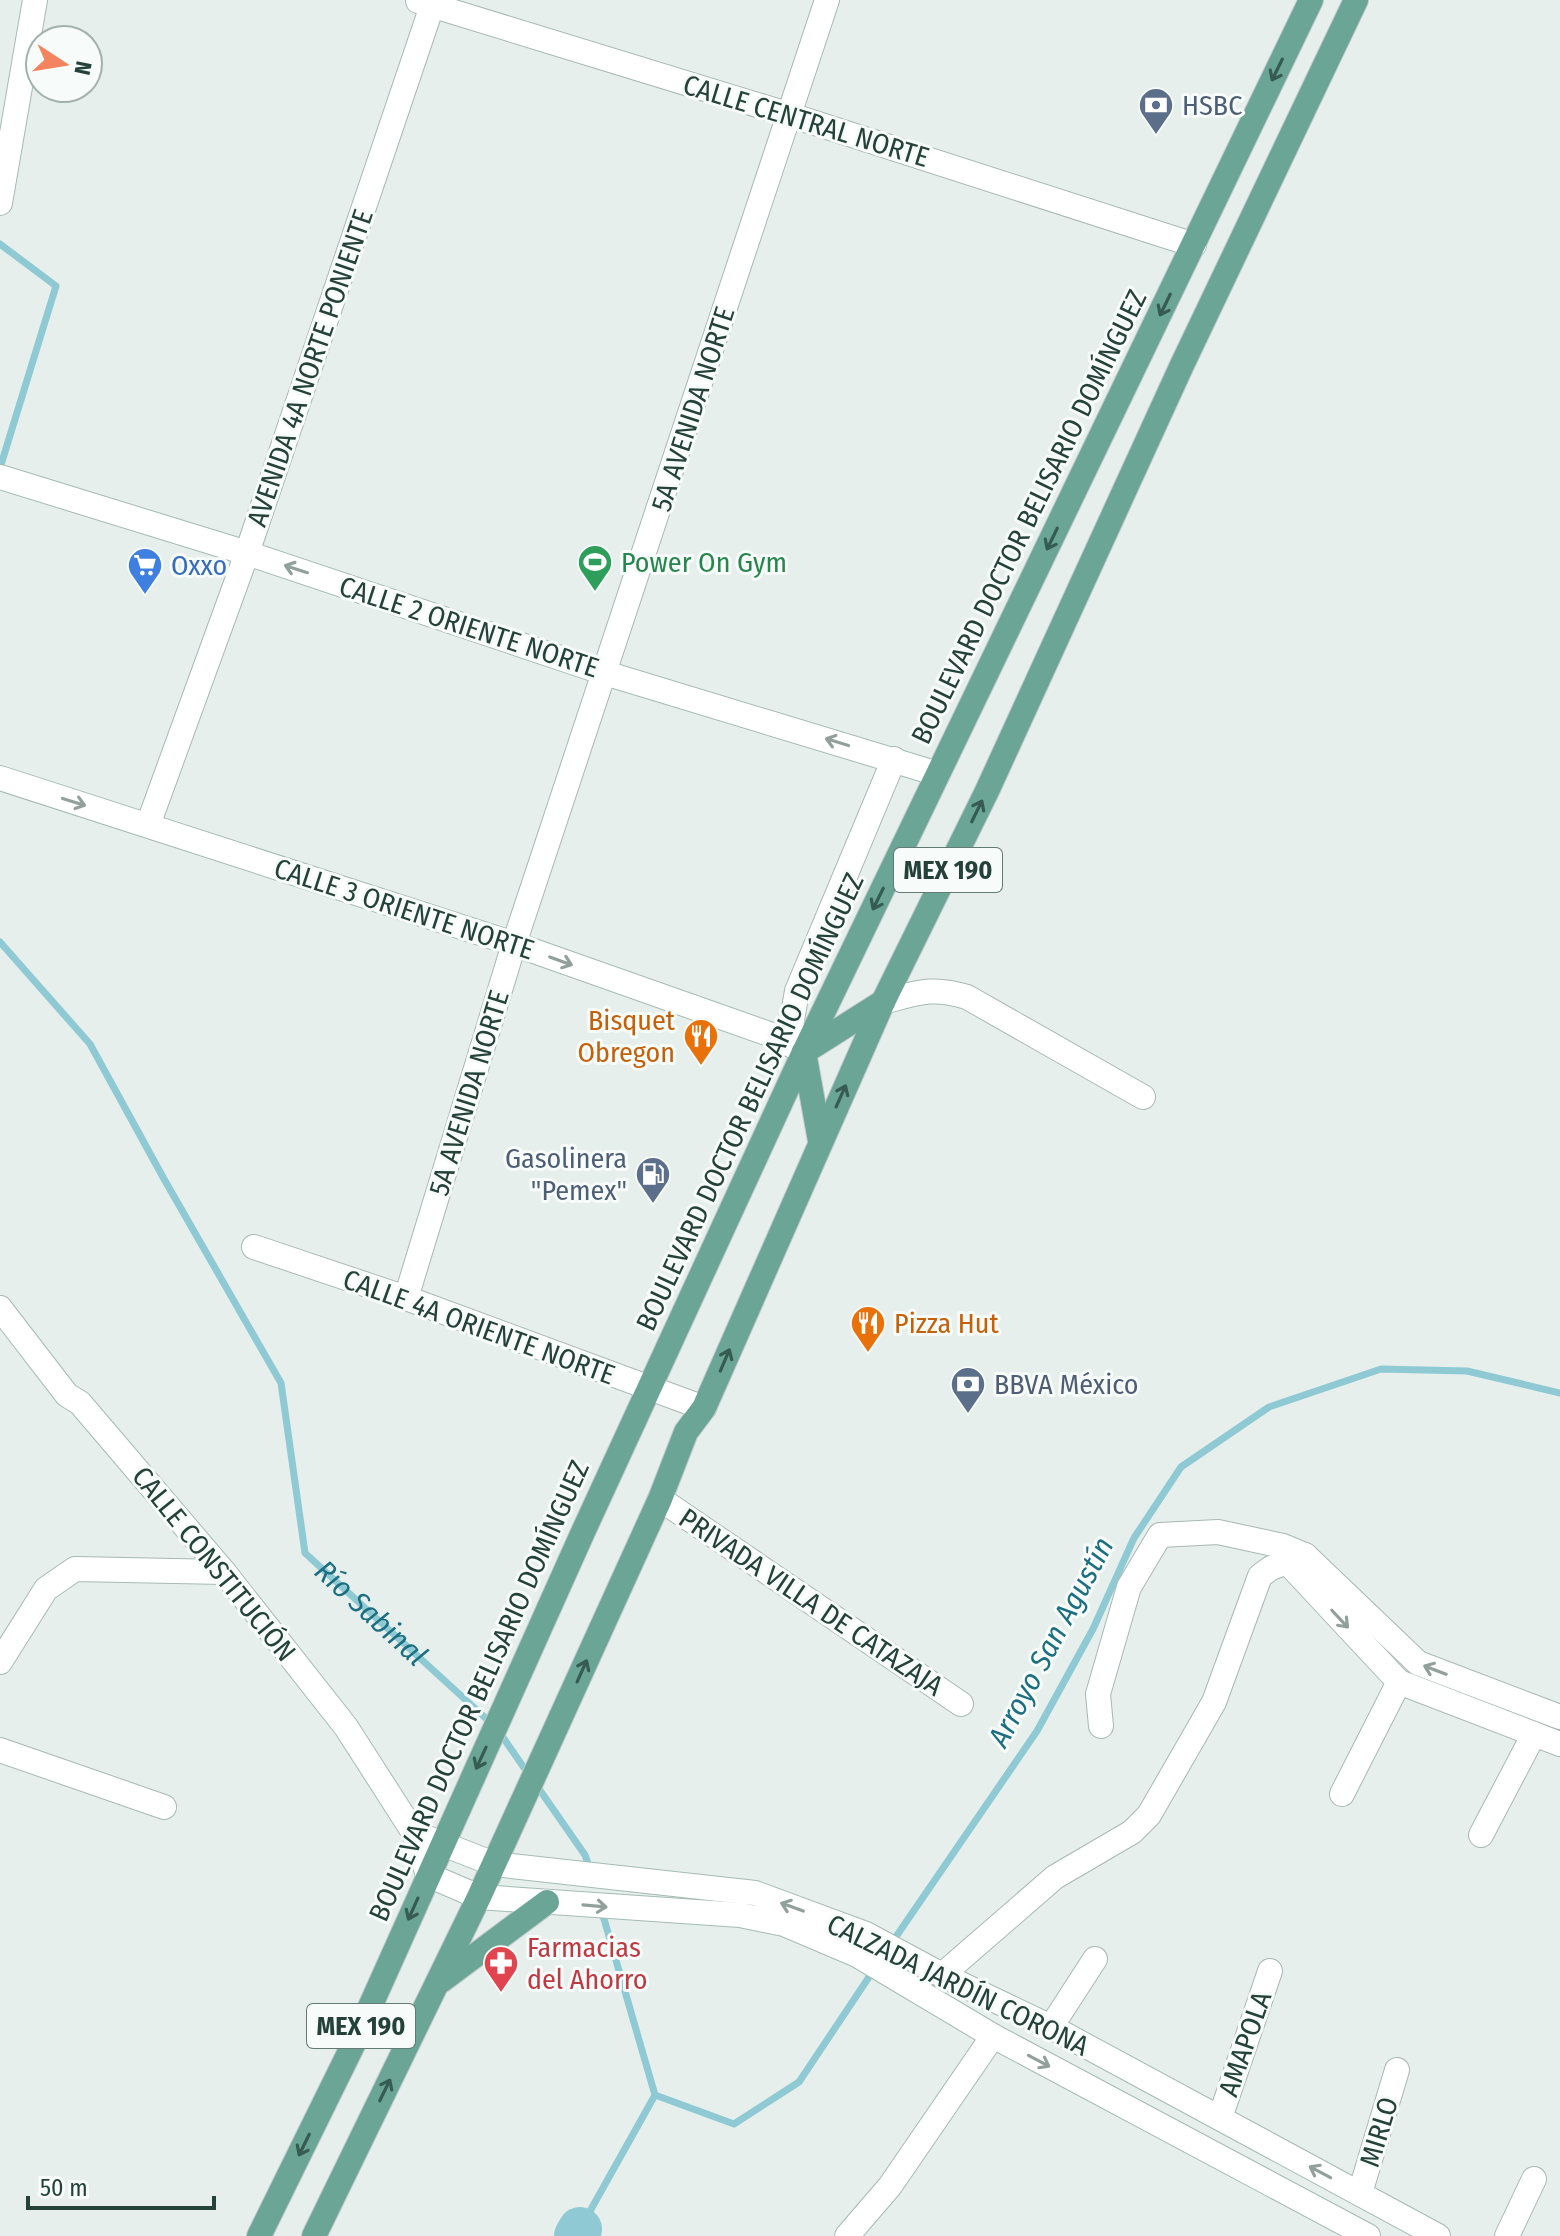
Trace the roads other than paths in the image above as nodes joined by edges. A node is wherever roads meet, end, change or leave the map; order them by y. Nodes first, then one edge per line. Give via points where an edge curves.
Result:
1 (35, 0) edge
2 (827, 0) edge
3 (1311, 0) edge
4 (1356, 0) edge
5 (428, 2) edge
6 (790, 115) junction
7 (0, 203) edge
8 (1194, 245) junction
9 (0, 477) edge
10 (247, 553) junction
11 (605, 673) junction
12 (894, 759) junction
13 (938, 774) junction
14 (0, 778) edge
15 (148, 825) junction
16 (514, 944) junction
17 (883, 1002) junction
18 (804, 1052) junction
19 (1143, 1097) dead end
20 (820, 1141) junction
21 (254, 1247) dead end
22 (406, 1298) junction
23 (0, 1308) edge
24 (650, 1389) junction
25 (704, 1408) junction
26 (660, 1499) junction
27 (1292, 1554) junction
28 (224, 1572) junction
29 (0, 1662) edge
30 (1399, 1682) junction
31 (1470, 1696) junction
32 (961, 1704) dead end
33 (1560, 1717) edge
34 (1101, 1726) dead end
35 (1534, 1734) junction
36 (1560, 1744) edge
37 (0, 1750) edge
38 (1342, 1794) dead end
39 (164, 1807) dead end
40 (414, 1833) junction
41 (1481, 1835) dead end
42 (442, 1842) junction
43 (494, 1864) junction
44 (428, 1875) junction
45 (479, 1897) junction
46 (555, 1902) junction
47 (861, 1944) junction
48 (1095, 1959) dead end
49 (1270, 1971) dead end
50 (942, 1975) junction
51 (436, 1985) junction
52 (1051, 2027) junction
53 (993, 2036) junction
54 (1397, 2070) dead end
55 (1220, 2118) junction
56 (1534, 2179) dead end
57 (1360, 2193) junction
58 (259, 2236) edge
59 (314, 2236) edge
60 (847, 2236) edge
61 (1368, 2236) edge
62 (1438, 2236) edge
63 (1507, 2236) edge

1 - 7 street
2 - 6 street, 5A AVENIDA NORTE
3 -> 8 main road, BOULEVARD DOCTOR BELISARIO DOMÍNGUEZ / MEX 190
17 -> 4 main road, MEX 190
5 - 6 street, CALLE CENTRAL NORTE
5 - 10 street, AVENIDA 4A NORTE PONIENTE
6 - 8 street, CALLE CENTRAL NORTE
6 - 11 street, 5A AVENIDA NORTE
8 -> 13 main road, BOULEVARD DOCTOR BELISARIO DOMÍNGUEZ / MEX 190
9 - 10 street, CALLE 2 ORIENTE NORTE
11 -> 10 street, CALLE 2 ORIENTE NORTE
10 - 15 street, AVENIDA 4A NORTE PONIENTE
12 -> 11 street, CALLE 2 ORIENTE NORTE
11 - 16 street, 5A AVENIDA NORTE
12 - 13 street, CALLE 2 ORIENTE NORTE
12 - 18 street via 797,991 791,1026
13 -> 18 main road, BOULEVARD DOCTOR BELISARIO DOMÍNGUEZ / MEX 190
14 -> 15 street, CALLE 3 ORIENTE NORTE
15 - 16 street, CALLE 3 ORIENTE NORTE
16 -> 18 street, CALLE 3 ORIENTE NORTE via 772,1035
16 - 22 street, 5A AVENIDA NORTE
17 - 18 main road
17 - 19 street via 944,990 967,997
20 -> 17 main road, MEX 190
18 - 20 main road
18 - 24 main road, BOULEVARD DOCTOR BELISARIO DOMÍNGUEZ / MEX 190
25 -> 20 main road, MEX 190
21 - 22 street, CALLE 4A ORIENTE NORTE
22 - 24 street, CALLE 4A ORIENTE NORTE
23 - 28 street, CALLE CONSTITUCIÓN via 67,1395 80,1403
24 - 25 street, CALLE 4A ORIENTE NORTE
24 -> 42 main road, BOULEVARD DOCTOR BELISARIO DOMÍNGUEZ / MEX 190
25 - 26 main road, MEX 190 via 686,1432
26 - 32 street, PRIVADA VILLA DE CATAZAJA
43 -> 26 main road, MEX 190
27 -> 30 street
31 -> 27 street via 1418,1663
27 - 34 street via 1218,1532 1160,1535 1129,1587 1098,1694
27 - 50 street via 1260,1576 1214,1702 1149,1815 1132,1832 1055,1877
28 - 29 street via 75,1569 46,1589
28 - 40 street, CALLE CONSTITUCIÓN via 346,1727
30 - 31 street
30 - 38 street
31 - 33 street
31 - 35 street
35 - 36 street
35 - 41 street
37 - 39 street
40 - 42 street
40 - 44 street, CALLE CONSTITUCIÓN
42 - 43 street, CALZADA JARDÍN CORONA
42 - 44 main road, BOULEVARD DOCTOR BELISARIO DOMÍNGUEZ / MEX 190
43 - 45 main road, MEX 190
47 -> 43 street, CALZADA JARDÍN CORONA via 755,1893
44 - 45 street, CALZADA JARDÍN CORONA
44 -> 58 main road, BOULEVARD DOCTOR BELISARIO DOMÍNGUEZ / MEX 190 via 352,2047
45 - 46 street, CALZADA JARDÍN CORONA
45 - 51 main road, MEX 190
46 -> 47 street, CALZADA JARDÍN CORONA via 740,1915
46 - 51 main road
47 - 50 street, CALZADA JARDÍN CORONA via 911,1958
47 - 53 street, CALZADA JARDÍN CORONA via 899,1980
48 - 52 street
49 - 55 street, AMAPOLA
50 - 52 street, CALZADA JARDÍN CORONA
59 -> 51 main road, MEX 190
52 - 55 street, CALZADA JARDÍN CORONA
53 - 60 street via 890,2186
53 -> 61 street, CALZADA JARDÍN CORONA
54 - 57 street, MIRLO
57 -> 55 street, CALZADA JARDÍN CORONA
56 - 63 street
57 - 62 street, CALZADA JARDÍN CORONA

